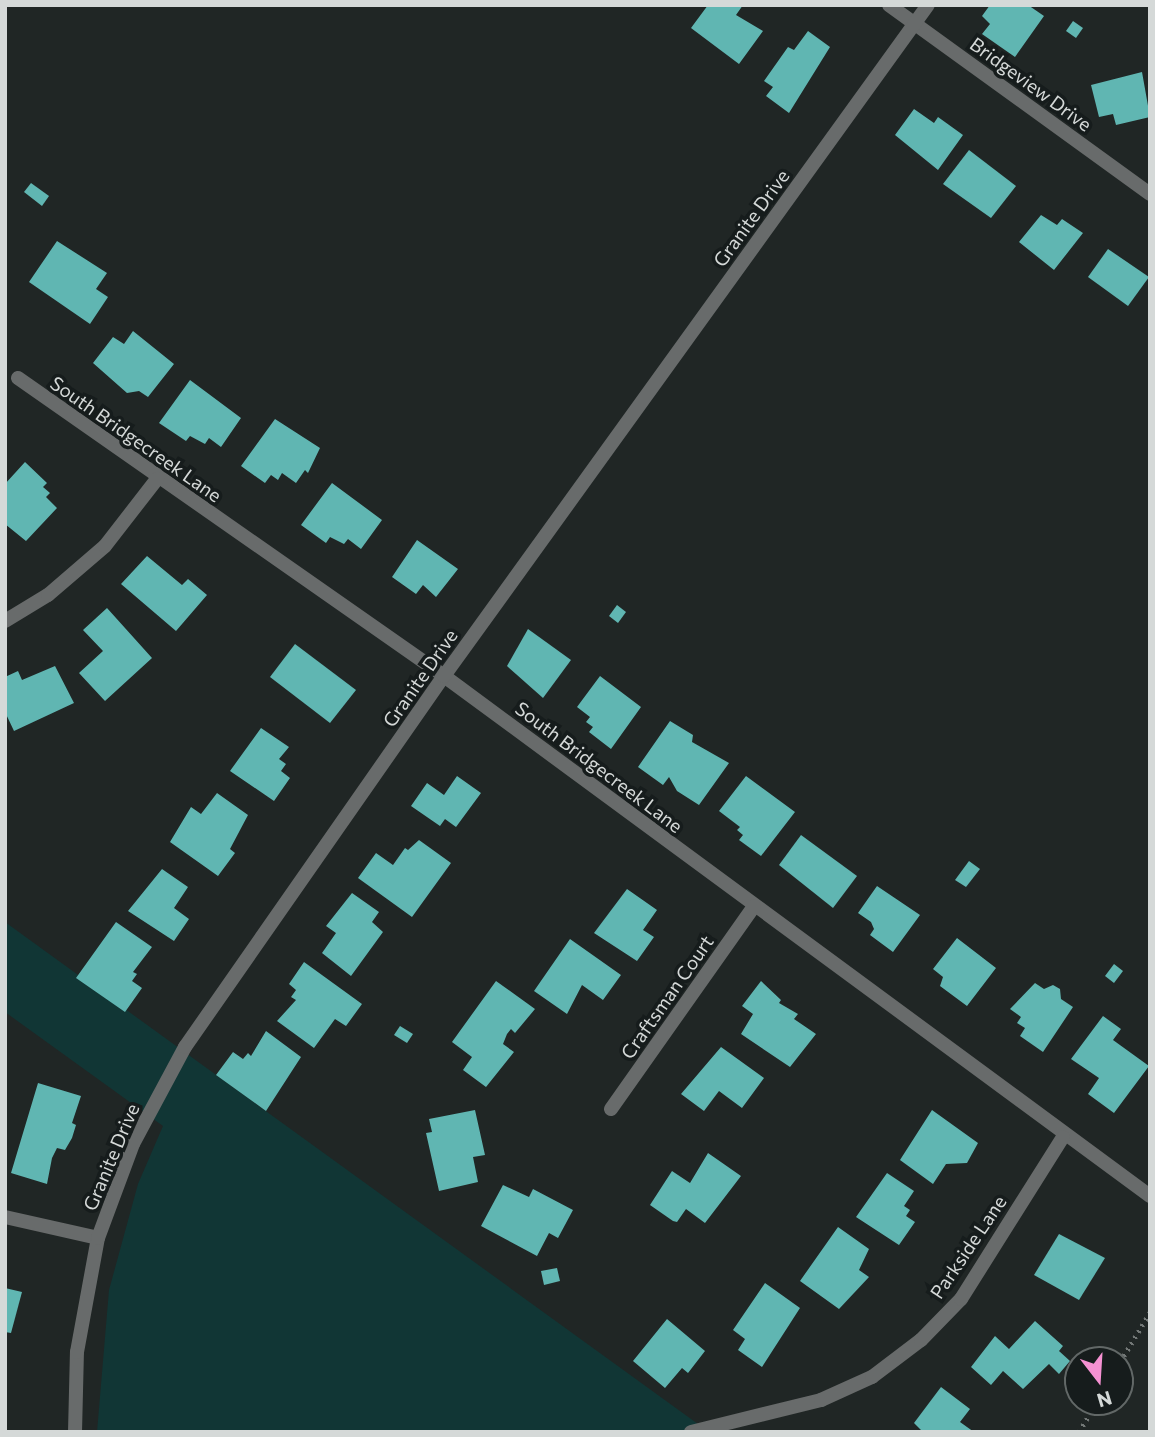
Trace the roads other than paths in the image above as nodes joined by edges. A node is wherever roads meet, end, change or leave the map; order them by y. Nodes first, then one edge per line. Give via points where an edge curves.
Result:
1 (889, 5) edge
2 (928, 5) edge
3 (915, 23) junction
4 (1150, 194) edge
5 (18, 378) dead end
6 (157, 479) junction
7 (5, 621) edge
8 (444, 676) junction
9 (754, 906) junction
10 (611, 1109) dead end
11 (1063, 1136) junction
12 (1150, 1196) edge
13 (5, 1217) edge
14 (98, 1238) junction
15 (75, 1432) edge
16 (691, 1432) edge

1 - 3 street, Bridgeview Drive
2 - 3 street, Granite Drive
3 - 4 street, Bridgeview Drive
3 - 8 street, Granite Drive
5 - 6 street, South Bridgecreek Lane
6 - 7 street via 105,546 48,595
6 - 8 street, South Bridgecreek Lane
8 - 9 street, South Bridgecreek Lane
8 - 14 street, Granite Drive via 185,1047 133,1144
9 - 10 street, Craftsman Court
9 - 11 street, South Bridgecreek Lane
11 - 12 street, South Bridgecreek Lane
11 - 16 street, Parkside Lane via 961,1299 921,1340 872,1377 821,1400
13 - 14 street
14 - 15 street, Granite Drive via 77,1352

